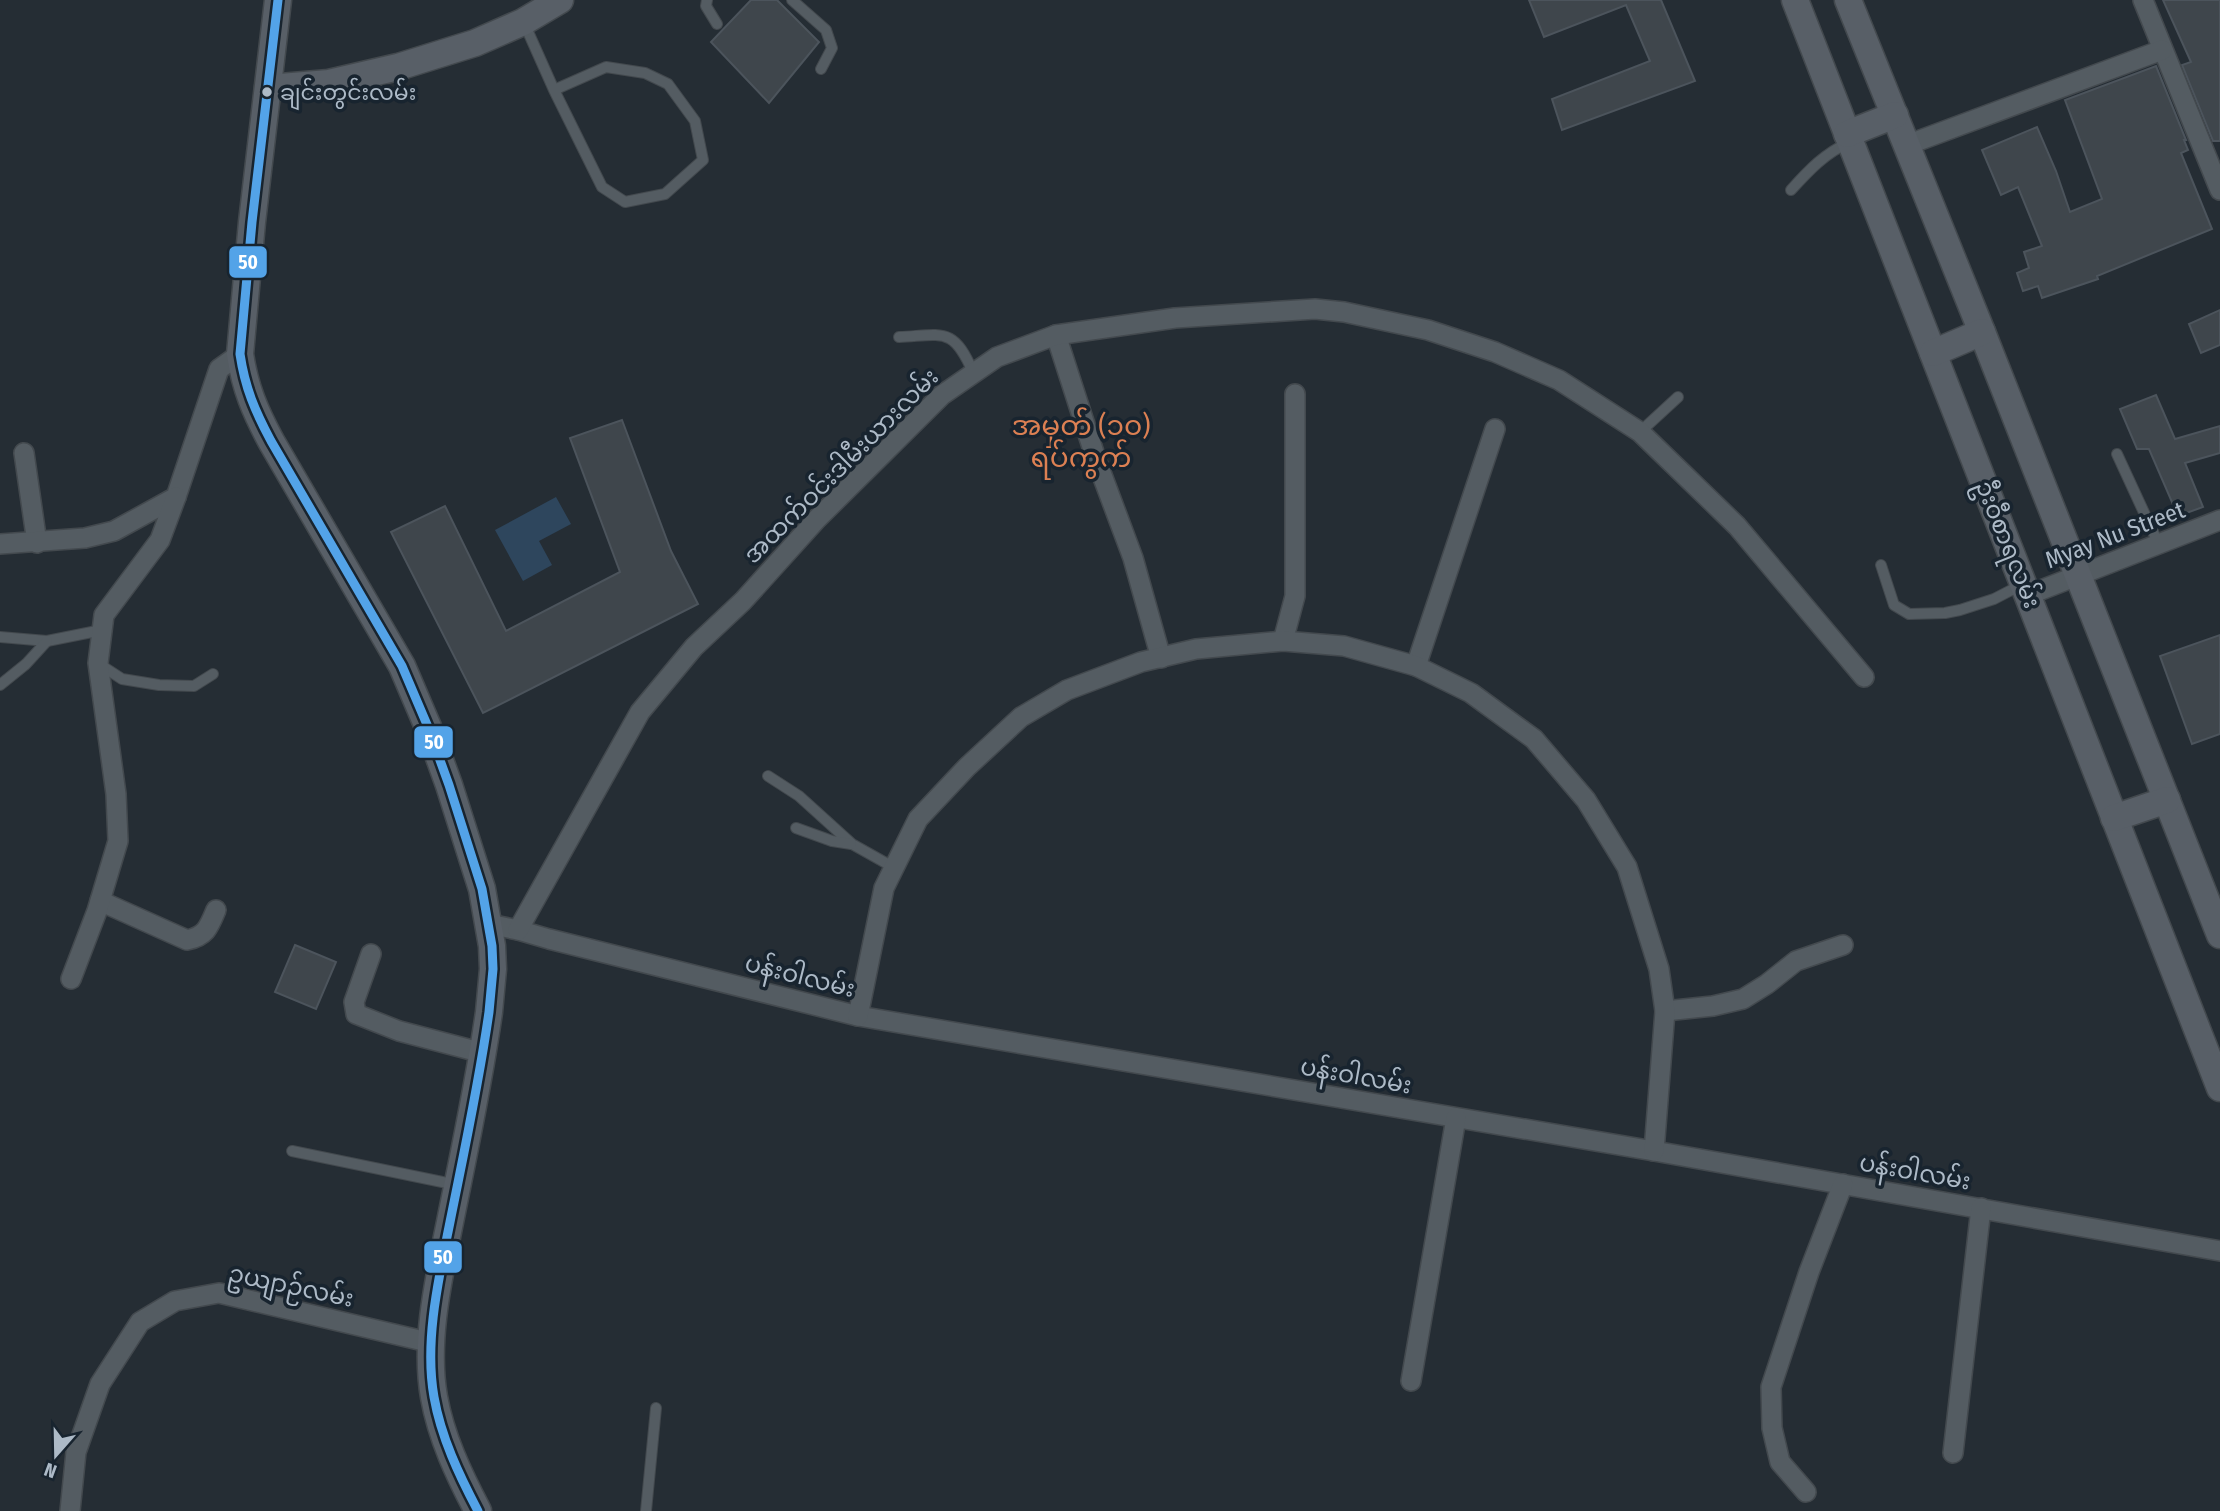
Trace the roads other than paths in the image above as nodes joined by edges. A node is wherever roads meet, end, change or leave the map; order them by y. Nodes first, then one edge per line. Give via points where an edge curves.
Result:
1 (278, 0) edge
2 (560, 0) edge
3 (707, 0) edge
4 (792, 0) edge
5 (1795, 0) edge
6 (1848, 0) edge
7 (2143, 0) edge
8 (523, 22) junction
9 (717, 24) dead end
10 (2162, 50) junction
11 (821, 69) dead end
12 (268, 88) junction
13 (554, 90) junction
14 (1895, 115) junction
15 (1849, 138) junction
16 (1906, 145) junction
17 (1791, 190) dead end
18 (2220, 190) edge
19 (1982, 332) junction
20 (1056, 335) junction
21 (899, 337) dead end
22 (1933, 353) junction
23 (240, 354) junction
24 (973, 372) junction
25 (1295, 394) dead end
26 (1678, 397) dead end
27 (1495, 429) dead end
28 (1640, 432) junction
29 (24, 453) dead end
30 (2117, 454) dead end
31 (176, 497) junction
32 (2220, 520) edge
33 (37, 542) junction
34 (0, 544) edge
35 (2159, 545) junction
36 (1881, 565) dead end
37 (2078, 576) junction
38 (2026, 589) junction
39 (102, 630) junction
40 (0, 637) edge
41 (47, 641) junction
42 (1283, 641) junction
43 (1161, 658) junction
44 (98, 663) junction
45 (1416, 666) junction
46 (213, 674) dead end
47 (1864, 677) dead end
48 (0, 685) edge
49 (768, 776) dead end
50 (2167, 800) junction
51 (2114, 818) junction
52 (796, 828) dead end
53 (852, 844) junction
54 (893, 867) junction
55 (100, 901) junction
56 (215, 910) dead end
57 (489, 924) junction
58 (518, 930) junction
59 (2220, 935) edge
60 (1843, 944) dead end
61 (371, 954) dead end
62 (71, 979) dead end
63 (1665, 1011) junction
64 (858, 1016) junction
65 (2210, 1032) edge
66 (483, 1052) junction
67 (2220, 1088) edge
68 (1456, 1118) junction
69 (292, 1151) dead end
70 (1654, 1151) junction
71 (1843, 1184) junction
72 (457, 1185) junction
73 (1981, 1209) junction
74 (2220, 1251) edge
75 (432, 1343) junction
76 (1411, 1381) dead end
77 (656, 1408) dead end
78 (1953, 1453) dead end
79 (1805, 1492) dead end
80 (70, 1511) edge
81 (478, 1511) edge
82 (646, 1511) edge

1 - 12 main road
2 - 8 main road
3 - 9 lane
4 - 11 lane via 826,30 832,48
5 - 15 main road, ဦးဝီစာရလမ်း
6 - 14 main road
7 - 10 street
8 - 12 main road via 475,43 398,67 329,83
8 - 13 lane
10 - 16 street
10 - 18 street
12 - 23 main road
13 - 13 lane via 602,187 625,202 665,194 703,160 695,121 668,84 645,73 606,67
14 - 15 main road
14 - 16 main road
15 - 17 lane via 1812,166
15 - 22 main road, ဦးဝီစာရလမ်း
16 - 19 main road
19 - 22 main road
19 - 37 main road
20 - 24 street, အထက်ဝင်းဒါမီးယားလမ်း via 997,357
20 - 28 street, အထက်ဝင်းဒါမီးယားလမ်း via 1175,318 1315,309 1344,312 1427,330 1495,352 1559,380
20 - 43 street via 1133,558
21 - 24 lane via 940,335 950,339 962,348
22 - 38 main road, ဦးဝီစာရလမ်း
23 - 31 street via 219,369
23 - 57 main road via 251,404 402,666 449,785
24 - 58 street, အထက်ဝင်းဒါမီးယားလမ်း via 942,395 817,519 694,647 640,712
25 - 42 street via 1295,596
26 - 28 lane
27 - 45 street
28 - 47 street, အထက်ဝင်းဒါမီးယားလမ်း via 1737,526
29 - 33 street
30 - 35 lane
31 - 33 street via 114,530
31 - 39 street via 160,540 104,615
32 - 35 street, Myay Nu Street
33 - 34 street
35 - 37 street, Myay Nu Street
36 - 38 lane via 1894,605 1909,614 1960,610
37 - 38 street, Myay Nu Street
37 - 50 main road
38 - 51 main road, ဦးဝီစာရလမ်း
39 - 41 lane
39 - 44 street
40 - 41 lane
41 - 48 lane
42 - 43 street via 1196,649
42 - 45 street via 1344,646
43 - 54 street via 1067,690 1021,717 918,819
44 - 46 lane via 122,679 159,685 194,686
44 - 55 street via 118,841
45 - 63 street via 1471,693 1534,739 1587,800 1627,867 1659,969
49 - 53 lane via 799,796
50 - 51 main road
50 - 59 main road
51 - 65 main road, ဦးဝီစာရလမ်း
52 - 53 lane
53 - 54 lane
54 - 64 street via 884,888
55 - 56 street via 187,940 208,930
55 - 62 street
57 - 58 street, ပန်းဝါလမ်း
57 - 66 main road via 493,969
58 - 64 street, ပန်းဝါလမ်း
60 - 63 street via 1796,961 1742,999
61 - 66 street via 354,1002 356,1014 399,1031
63 - 70 street
64 - 68 street, ပန်းဝါလမ်း
65 - 67 main road, ဦးဝီစာရလမ်း
66 - 72 main road
68 - 70 street, ပန်းဝါလမ်း
68 - 76 street
69 - 72 lane
70 - 71 street, ပန်းဝါလမ်း
71 - 73 street, ပန်းဝါလမ်း
71 - 79 street via 1771,1387 1772,1428 1780,1462
72 - 75 main road via 436,1294
73 - 74 street, ပန်းဝါလမ်း
73 - 78 street
75 - 80 street, ဥယျာဉ်လမ်း via 219,1293 174,1301 139,1322 100,1384 76,1452
75 - 81 main road via 434,1397 446,1441
77 - 82 lane

